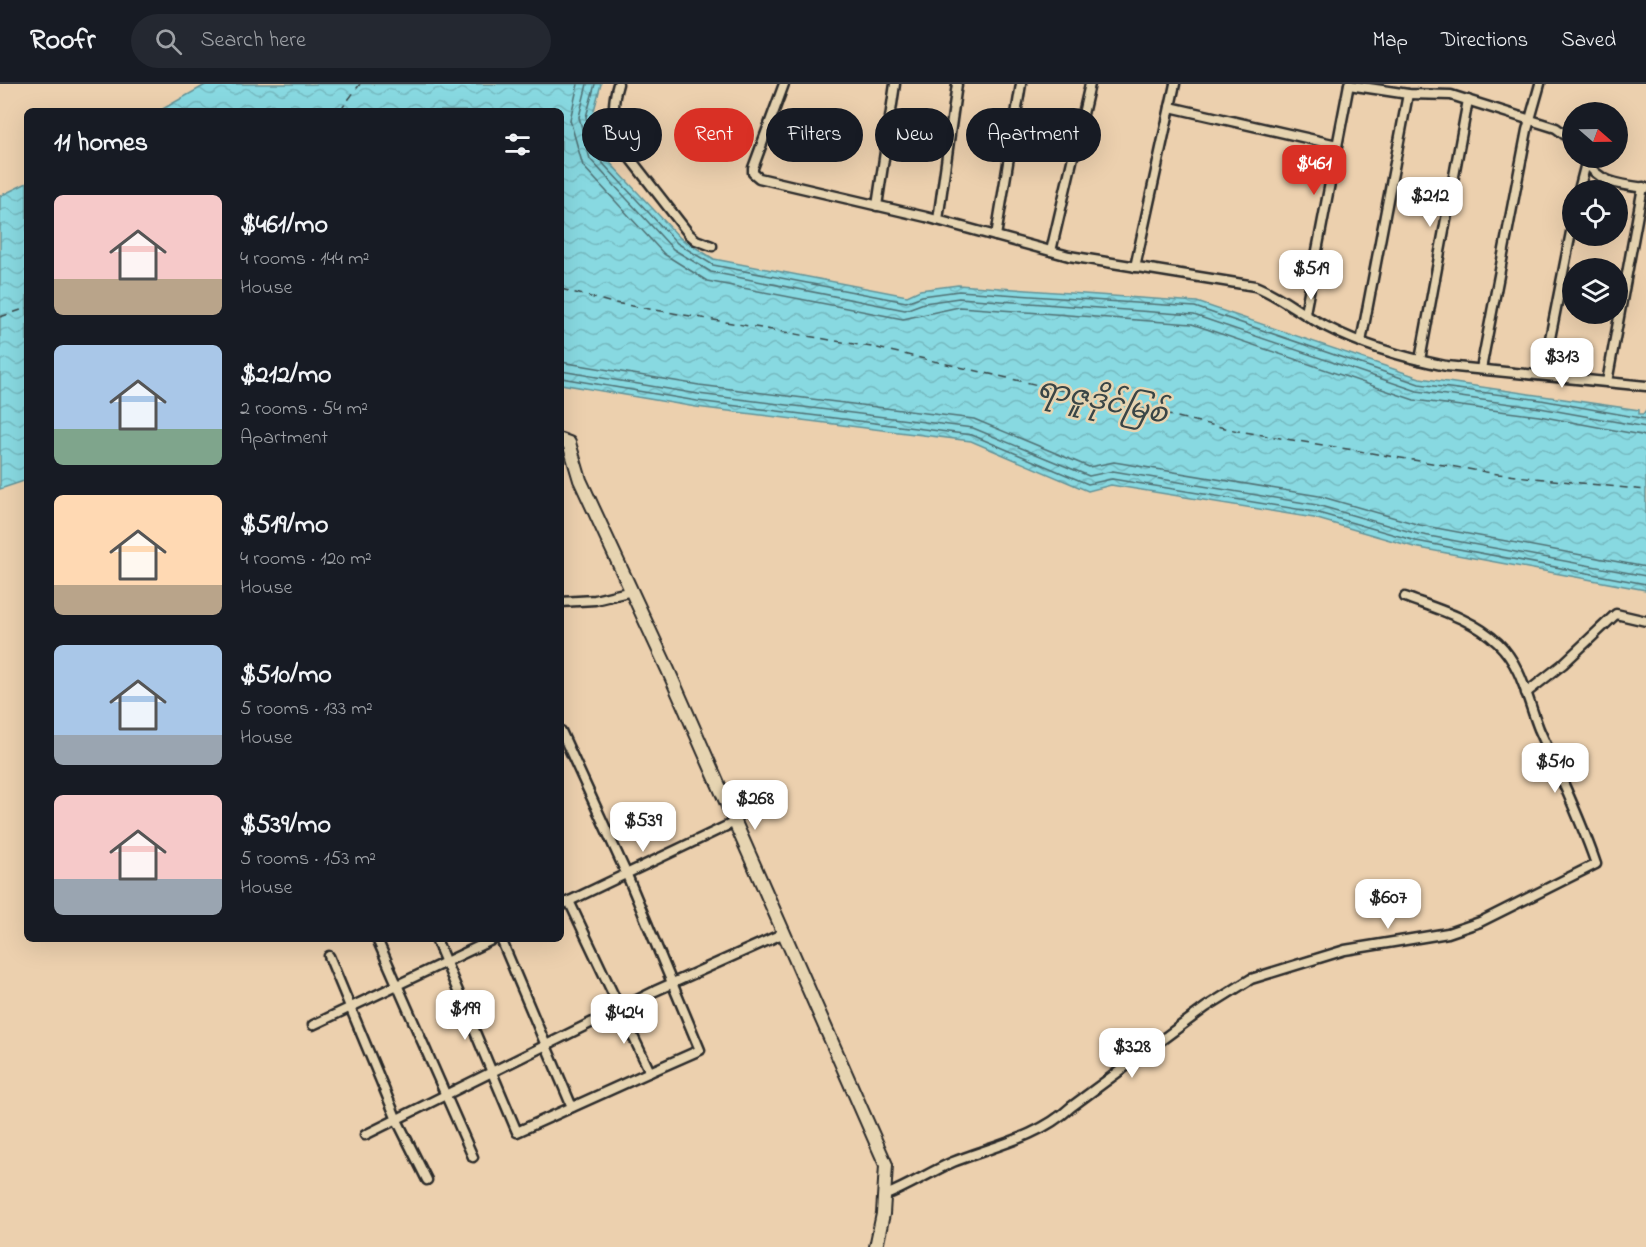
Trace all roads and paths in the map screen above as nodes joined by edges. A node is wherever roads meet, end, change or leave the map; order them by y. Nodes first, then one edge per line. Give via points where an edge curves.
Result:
1 (618, 84) edge
2 (784, 84) edge
3 (895, 84) edge
4 (957, 84) edge
5 (1021, 84) edge
6 (1090, 84) edge
7 (1175, 84) edge
8 (1349, 84) edge
9 (1540, 84) edge
10 (1408, 94) junction
11 (1468, 100) junction
12 (1170, 107) junction
13 (1530, 119) junction
14 (1562, 132) edge
15 (1337, 145) junction
16 (1591, 168) edge
17 (1644, 187) edge
18 (877, 206) junction
19 (938, 220) junction
20 (996, 236) junction
21 (712, 246) dead end
22 (1568, 246) edge
23 (1051, 251) junction
24 (1135, 267) junction
25 (1305, 313) junction
26 (1361, 342) junction
27 (1420, 360) junction
28 (1481, 369) junction
29 (1544, 374) junction
30 (1607, 382) junction
31 (1646, 386) edge
32 (564, 441) edge
33 (632, 591) junction
34 (1405, 597) dead end
35 (564, 602) edge
36 (1646, 621) edge
37 (1526, 693) junction
38 (564, 738) edge
39 (735, 822) junction
40 (627, 875) junction
41 (565, 903) edge
42 (784, 933) junction
43 (378, 942) edge
44 (437, 942) edge
45 (488, 942) edge
46 (502, 942) edge
47 (329, 957) dead end
48 (446, 962) junction
49 (671, 983) junction
50 (398, 986) junction
51 (621, 1008) junction
52 (350, 1009) junction
53 (313, 1025) dead end
54 (547, 1045) junction
55 (492, 1072) junction
56 (650, 1072) junction
57 (446, 1095) junction
58 (572, 1107) junction
59 (397, 1120) junction
60 (365, 1135) dead end
61 (473, 1158) dead end
62 (427, 1180) dead end
63 (886, 1195) junction
64 (876, 1247) edge

1 - 21 street via 613,107 622,148 689,234
2 - 18 street via 753,173 759,178
3 - 18 street
4 - 19 street
5 - 20 street
6 - 23 street
7 - 12 street
8 - 10 street
8 - 15 street
9 - 13 street
10 - 11 street via 1441,93
10 - 26 street
11 - 13 street
11 - 27 street
12 - 15 street
12 - 24 street
13 - 14 street
13 - 28 street
15 - 25 street
16 - 17 street via 1599,178
17 - 30 street
18 - 19 street
19 - 20 street
20 - 23 street
22 - 29 street
23 - 24 street
24 - 25 street via 1255,286
25 - 26 street
26 - 27 street
27 - 28 street
28 - 29 street
29 - 30 street
30 - 31 street
32 - 33 street via 569,443 580,480
33 - 35 street via 595,600
33 - 39 street
34 - 37 street via 1476,625 1498,642 1515,661
36 - 37 street via 1616,614
37 - 63 street via 1578,812 1596,864 1480,922 1448,933 1346,950 1251,979 1197,1014 1055,1122 952,1163
38 - 40 street
39 - 40 street
39 - 42 street
40 - 41 street
40 - 49 street
41 - 51 street
42 - 49 street
42 - 63 street via 886,1165
43 - 50 street
44 - 48 street
45 - 48 street
46 - 54 street
47 - 52 street
48 - 50 street
48 - 55 street
49 - 51 street
49 - 56 street via 700,1050
50 - 52 street
50 - 57 street
51 - 54 street
51 - 56 street
52 - 53 street
52 - 59 street
54 - 55 street
54 - 58 street
55 - 57 street
55 - 58 street via 517,1132
56 - 58 street
57 - 59 street
57 - 61 street
59 - 60 street
59 - 62 street
63 - 64 street

